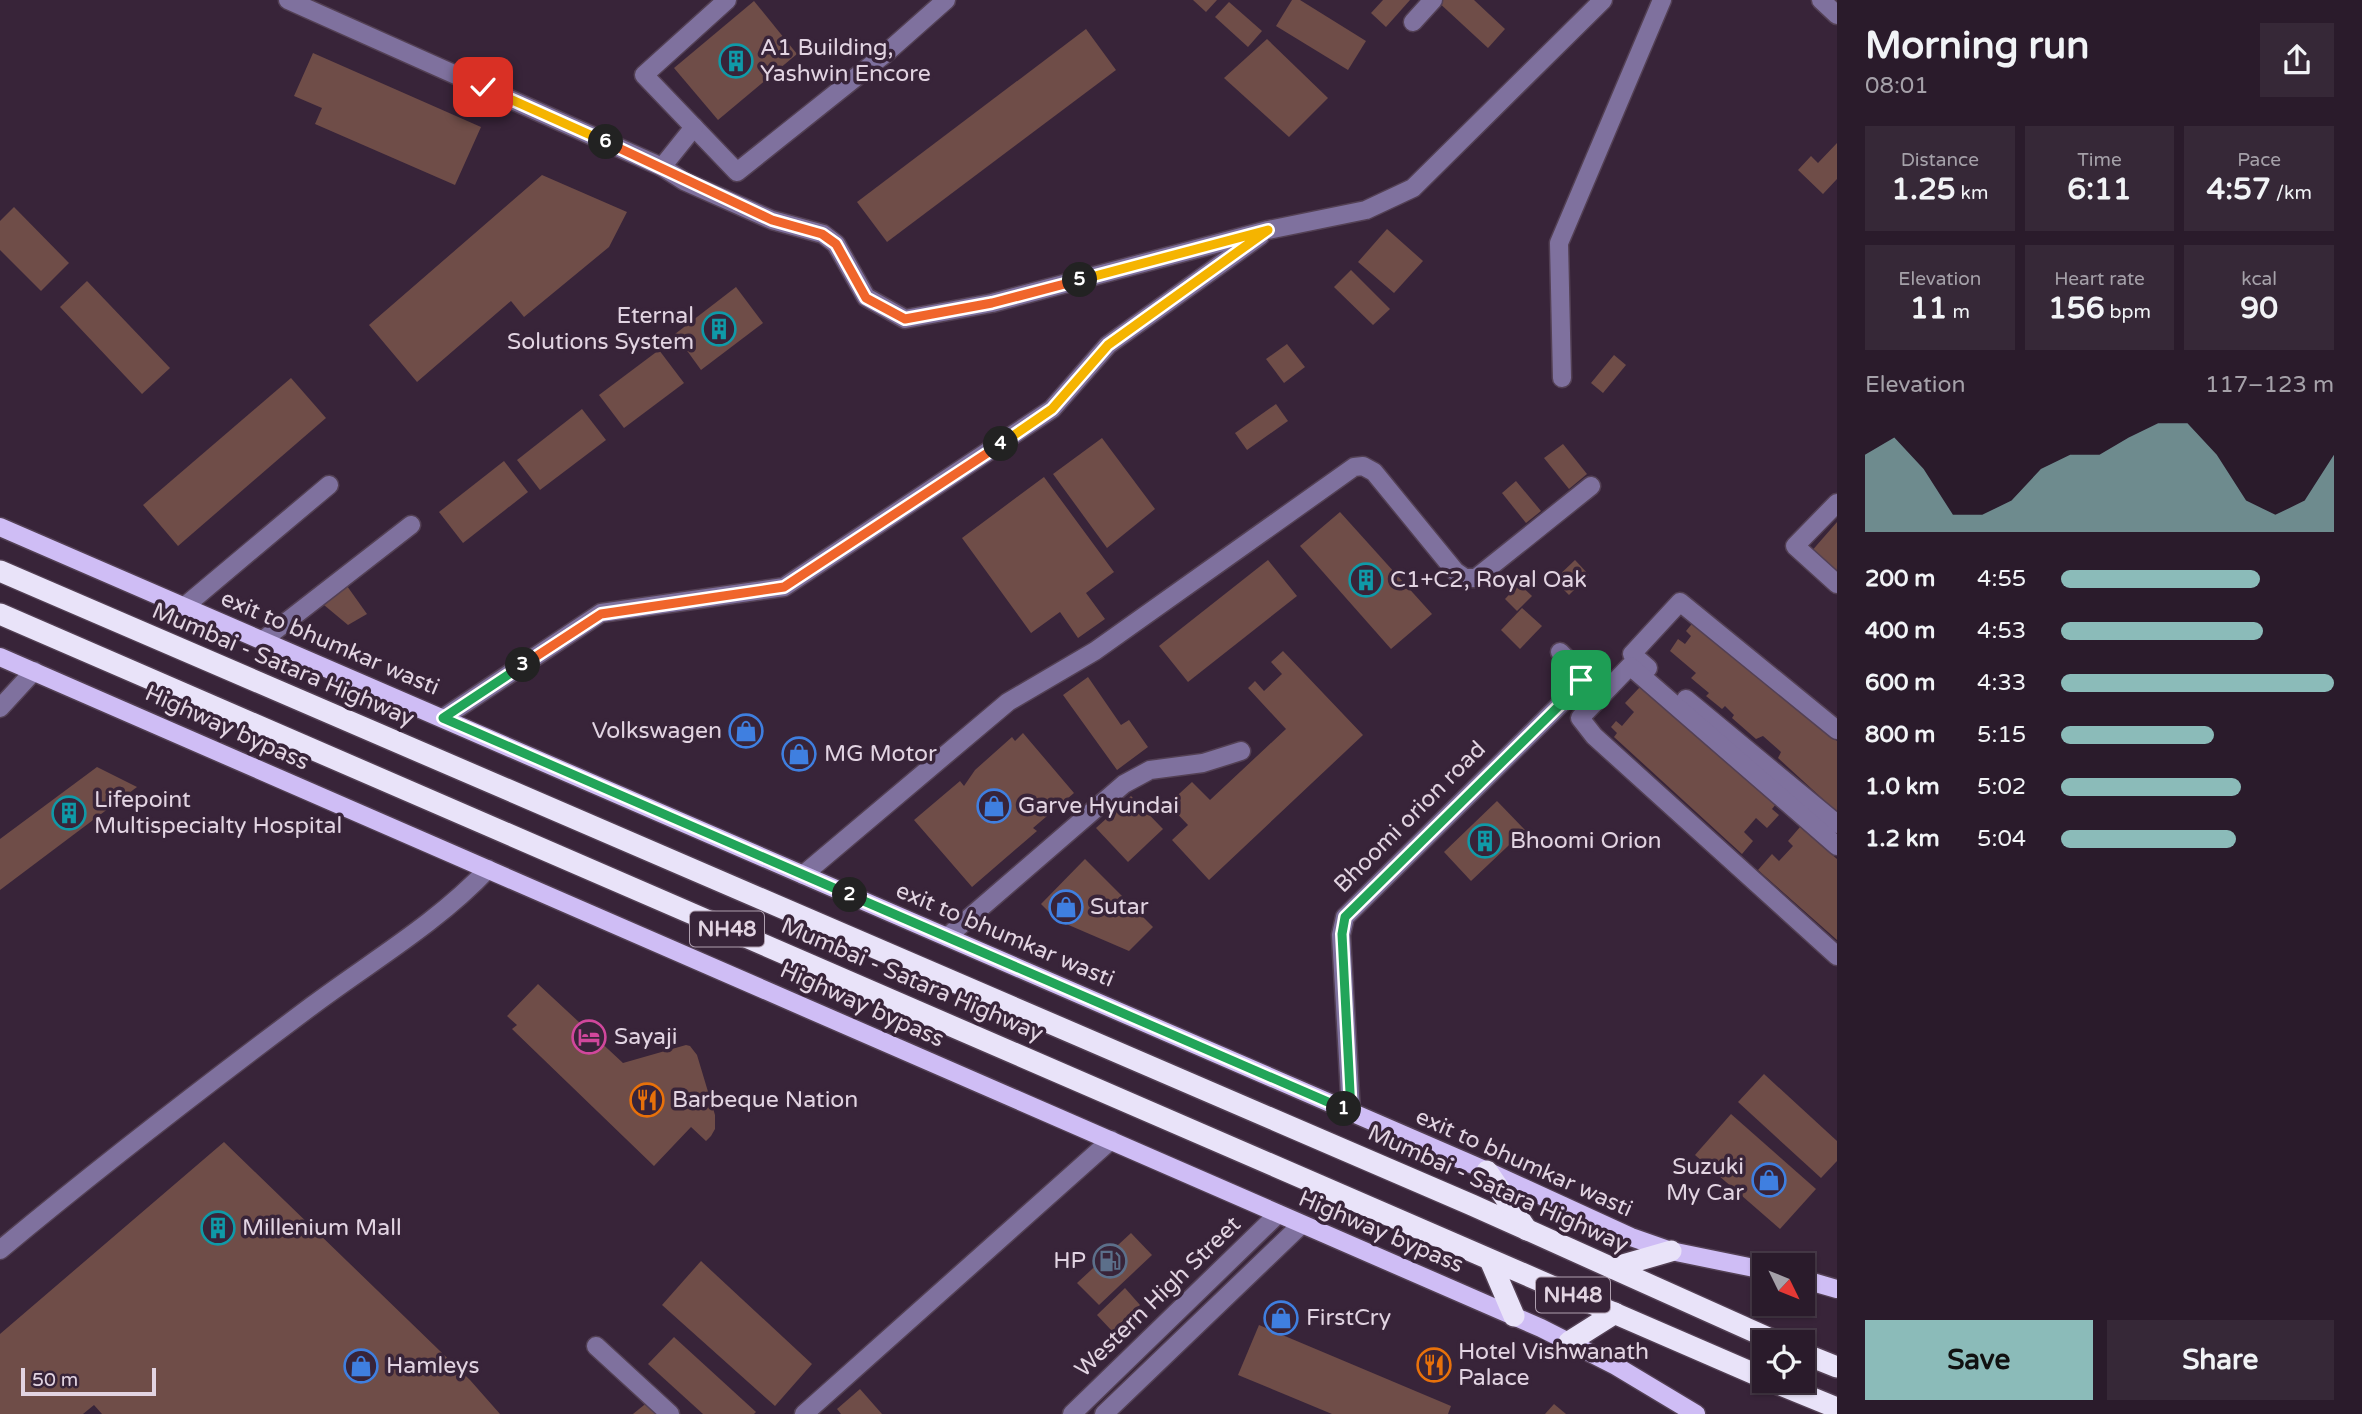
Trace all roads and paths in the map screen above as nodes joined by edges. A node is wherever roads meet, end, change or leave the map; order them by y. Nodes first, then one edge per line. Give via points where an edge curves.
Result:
1 (288, 0) edge
2 (727, 0) edge
3 (946, 0) edge
4 (1433, 0) edge
5 (1603, 0) edge
6 (1662, 0) edge
7 (1821, 0) edge
8 (1837, 15) edge
9 (1413, 22) dead end
10 (694, 127) junction
11 (662, 167) junction
12 (1268, 230) junction
13 (1562, 378) dead end
14 (329, 485) dead end
15 (1591, 486) dead end
16 (1837, 503) edge
17 (411, 525) dead end
18 (0, 527) edge
19 (0, 572) edge
20 (1837, 584) edge
21 (185, 606) junction
22 (0, 614) edge
23 (263, 640) junction
24 (1560, 652) dead end
25 (0, 657) edge
26 (34, 671) junction
27 (0, 708) edge
28 (443, 718) junction
29 (1837, 730) edge
30 (1241, 751) dead end
31 (1837, 824) edge
32 (1837, 846) edge
33 (488, 869) junction
34 (803, 875) junction
35 (947, 937) junction
36 (1837, 956) edge
37 (1351, 1112) junction
38 (1111, 1140) junction
39 (1487, 1171) junction
40 (1278, 1214) junction
41 (1301, 1225) junction
42 (1527, 1230) junction
43 (0, 1250) edge
44 (1671, 1251) junction
45 (1490, 1259) junction
46 (1612, 1268) junction
47 (1752, 1268) edge
48 (1815, 1283) edge
49 (1837, 1289) edge
50 (1615, 1313) junction
51 (1514, 1316) junction
52 (1752, 1331) edge
53 (1152, 1336) junction
54 (1569, 1342) junction
55 (596, 1346) dead end
56 (1168, 1352) junction
57 (1815, 1358) edge
58 (1837, 1367) edge
59 (1752, 1373) edge
60 (1800, 1393) edge
61 (1837, 1408) edge
62 (670, 1414) edge
63 (804, 1414) edge
64 (1072, 1414) edge
65 (1104, 1414) edge
66 (1696, 1414) edge

1 - 11 street
2 - 10 street via 644,75
3 - 10 street via 737,172
4 - 9 street
5 - 12 street via 1413,188 1366,210
6 - 13 street via 1559,243
7 - 8 street
10 - 11 street
11 - 12 street via 772,220 822,234 836,244 866,298 905,319 992,303
12 - 28 street via 1108,345 1052,409 784,587 601,614
14 - 21 street
15 - 34 street via 1476,578 1465,578 1374,472 1354,467 1096,651 1008,702
16 - 20 street via 1795,546
17 - 23 street
18 - 21 main road, exit to bhumkar wasti
19 - 42 highway, Mumbai - Satara Highway / NH48
21 - 23 main road, exit to bhumkar wasti
22 - 45 highway, Mumbai - Satara Highway / NH48
23 - 28 main road, exit to bhumkar wasti
24 - 37 street, Bhoomi orion road via 1578,670 1581,680 1345,917 1342,934
25 - 26 main road, Highway bypass
26 - 27 street
26 - 33 main road, Highway bypass
28 - 34 main road, exit to bhumkar wasti
29 - 31 street via 1680,602 1632,654
30 - 35 street via 1203,763 1150,770 1124,783
32 - 36 street via 1630,666 1580,718 1594,736
33 - 38 main road, Highway bypass
33 - 43 street via 457,901 127,1145
34 - 35 main road, exit to bhumkar wasti
35 - 37 main road, exit to bhumkar wasti
37 - 39 main road, exit to bhumkar wasti
38 - 40 main road, Highway bypass
38 - 63 street
39 - 42 highway
39 - 44 main road, exit to bhumkar wasti
40 - 41 main road, Highway bypass
40 - 53 street, Western High Street
41 - 51 main road, Highway bypass
41 - 56 street, Western High Street
42 - 46 highway, Mumbai - Satara Highway / NH48
44 - 46 highway
44 - 47 main road, exit to bhumkar wasti
45 - 50 highway, Mumbai - Satara Highway / NH48
45 - 51 highway
46 - 52 highway, Mumbai - Satara Highway / NH48
48 - 49 main road
50 - 54 highway
50 - 59 highway, Mumbai - Satara Highway / NH48
51 - 54 main road, Highway bypass
53 - 56 street
53 - 64 street, Western High Street
54 - 66 main road, Highway bypass
55 - 62 street
56 - 65 street, Western High Street
57 - 58 highway
60 - 61 highway

